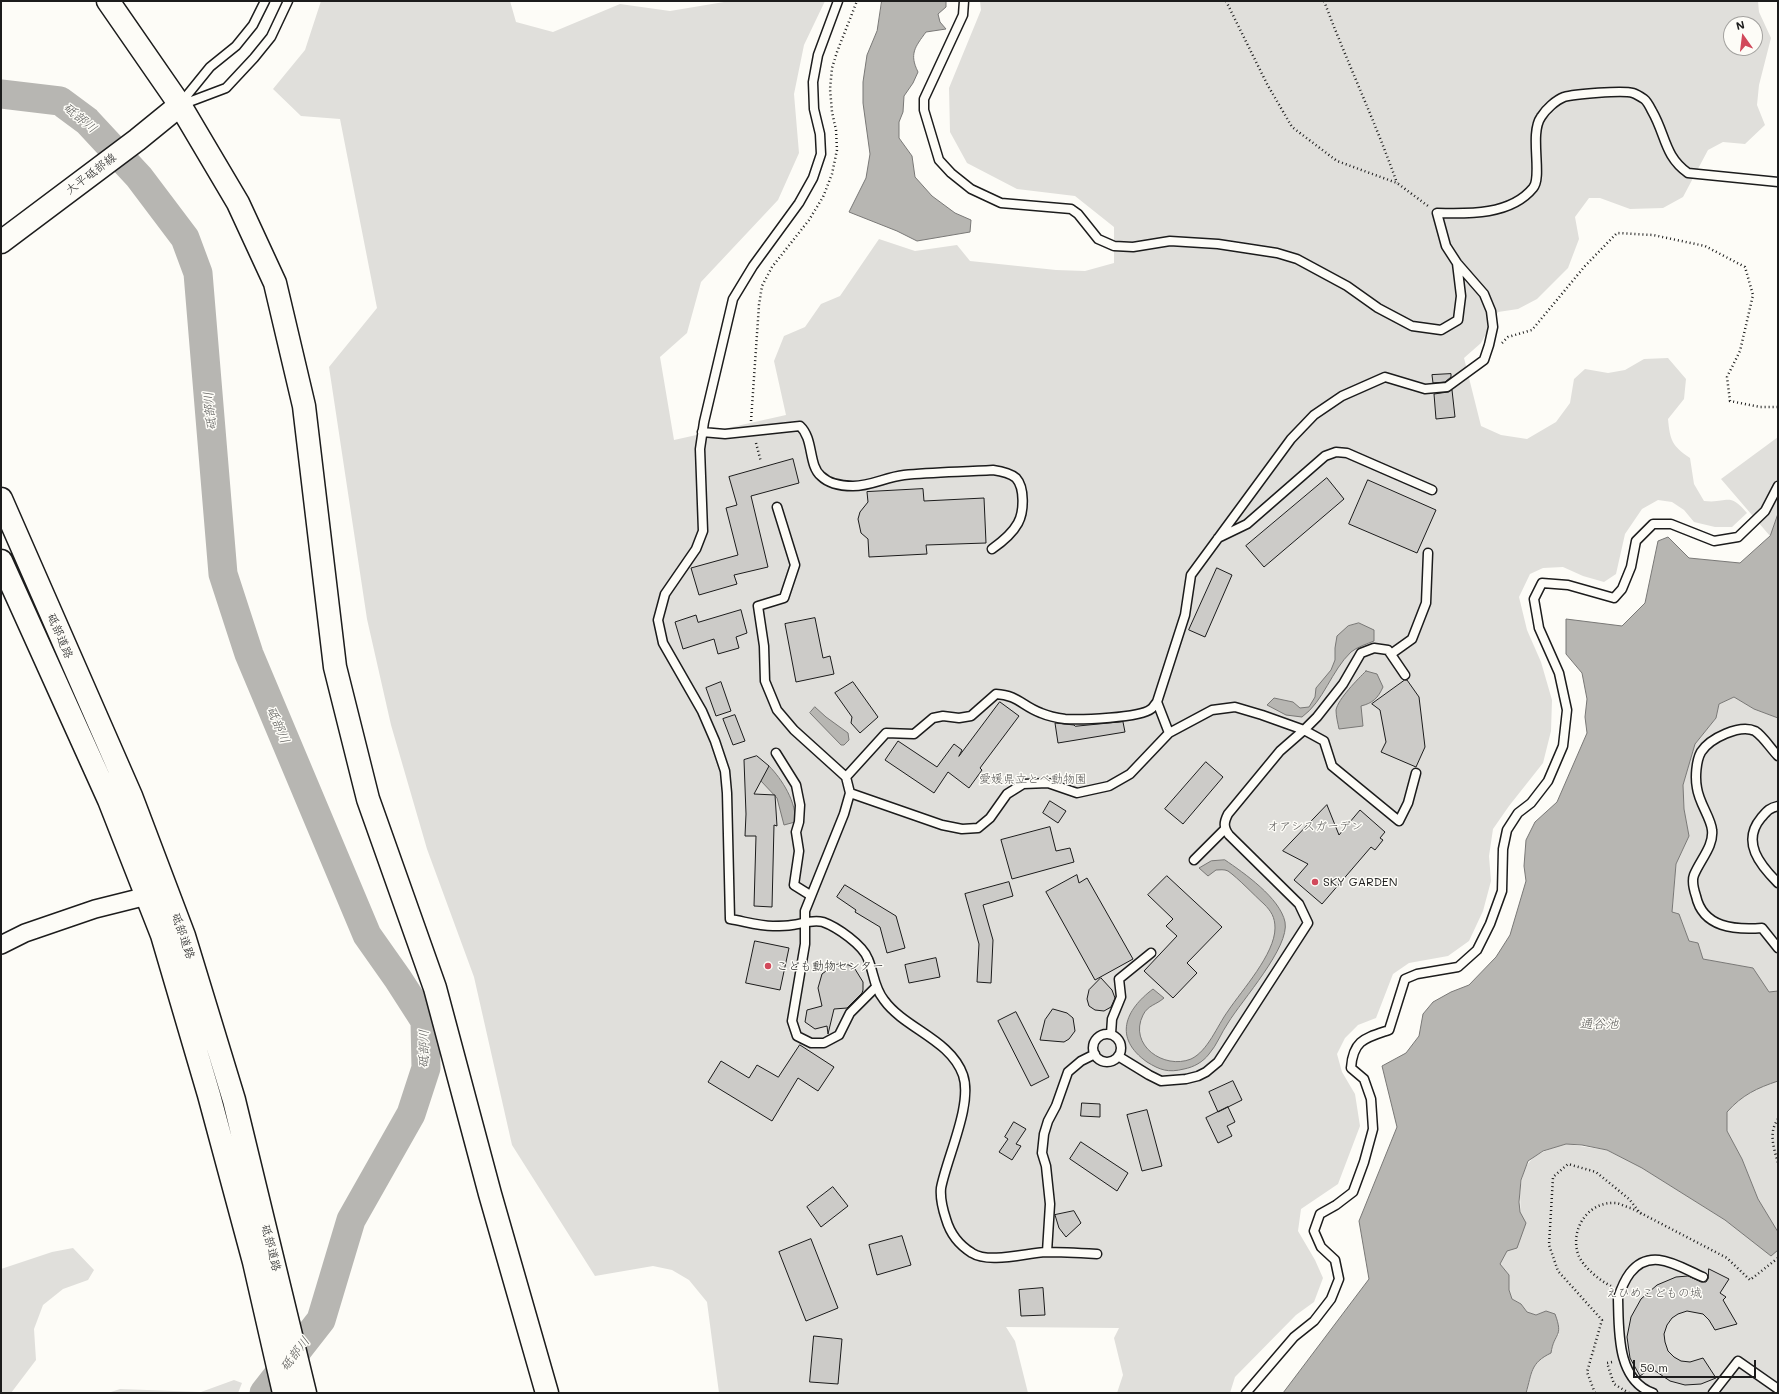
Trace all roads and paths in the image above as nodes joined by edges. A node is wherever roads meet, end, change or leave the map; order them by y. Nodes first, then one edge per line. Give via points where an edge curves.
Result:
1 (108, 1) edge
2 (265, 1) edge
3 (288, 1) edge
4 (838, 1) edge
5 (857, 1) edge
6 (964, 1) edge
7 (1226, 1) edge
8 (1324, 1) edge
9 (180, 105) junction
10 (1778, 182) edge
11 (1397, 183) junction
12 (1437, 213) junction
13 (1, 242) edge
14 (1457, 263) junction
15 (1484, 360) junction
16 (1778, 407) edge
17 (753, 430) junction
18 (702, 432) junction
19 (761, 462) dead end
20 (1778, 486) edge
21 (1432, 490) dead end
22 (1, 500) edge
23 (777, 507) dead end
24 (1216, 540) junction
25 (992, 549) dead end
26 (1428, 553) dead end
27 (1, 561) edge
28 (1391, 654) junction
29 (1405, 675) dead end
30 (1157, 702) junction
31 (1304, 730) junction
32 (1169, 733) junction
33 (776, 753) dead end
34 (1778, 756) edge
35 (1416, 773) dead end
36 (846, 776) junction
37 (850, 793) junction
38 (1778, 806) edge
39 (1224, 829) junction
40 (1194, 860) dead end
41 (1778, 883) edge
42 (157, 894) junction
43 (810, 895) junction
44 (806, 922) junction
45 (1, 945) edge
46 (1778, 948) edge
47 (1151, 953) dead end
48 (876, 987) junction
49 (1111, 1034) junction
50 (1095, 1054) junction
51 (1118, 1056) junction
52 (1778, 1119) edge
53 (1778, 1163) edge
54 (1641, 1214) junction
55 (1047, 1252) junction
56 (1097, 1254) dead end
57 (1778, 1258) edge
58 (1703, 1277) dead end
59 (1620, 1290) junction
60 (1778, 1389) edge
61 (284, 1393) edge
62 (305, 1393) edge
63 (548, 1393) edge
64 (1246, 1393) edge
65 (1595, 1393) edge
66 (1653, 1393) edge
67 (1713, 1393) edge

1 - 9 main road
2 - 9 lane via 253,25 236,46 210,67
3 - 9 lane via 271,37 226,88
4 - 18 lane via 818,55 813,82 821,154 813,178 799,203 753,266 733,299
5 - 17 path via 832,68 830,89 837,150 832,174 823,197 809,220 772,267 762,286 751,423
6 - 14 lane via 963,15 924,99 924,110 939,160 971,189 1001,203 1071,209 1098,239 1114,246 1133,247 1170,241 1218,244 1277,253 1297,259 1412,326 1441,330 1458,320 1461,296
7 - 11 path via 1267,84 1292,127 1337,161
8 - 11 path
9 - 13 main road, 大平砥部線 via 138,140
9 - 63 main road via 238,203 275,283 304,406 335,667 368,799 435,988 490,1194
10 - 12 lane via 1688,173 1676,165 1645,99 1633,93 1578,94 1562,98 1540,118 1536,133 1535,186 1522,199 1477,214
11 - 12 path
12 - 14 lane via 1446,246
14 - 15 lane via 1484,294 1491,310 1492,327
15 - 16 path via 1508,337 1532,330 1585,266 1617,233 1653,235 1704,246 1745,267 1753,295 1740,351 1727,377 1730,401 1760,407
15 - 24 lane via 1447,387 1425,389 1385,377 1342,396 1314,415 1291,439
17 - 18 lane via 725,434
17 - 19 path
17 - 25 lane via 800,426 808,436 819,475 825,480 852,486 902,475 993,470 1006,473 1016,478 1020,487 1022,509 1019,522 1012,532
18 - 44 lane via 700,449 703,531 696,549 665,594 658,620 663,643 702,711 725,771 730,919 770,926
20 - 64 lane via 1765,511 1738,537 1714,541 1671,524 1653,524 1636,541 1631,567 1622,589 1614,598 1568,585 1542,583 1534,599 1539,628 1559,673 1567,710 1564,746 1548,781 1531,804 1518,813 1507,830 1503,849 1502,891 1477,950 1458,967 1417,974 1405,979 1389,1030 1360,1042 1352,1055 1351,1068 1364,1080 1371,1099 1373,1128 1353,1192 1320,1214 1314,1231 1321,1247 1335,1260 1340,1278 1330,1299 1314,1321 1294,1337
21 - 24 lane via 1357,457 1336,452 1325,456 1246,524
22 - 42 main road, 砥部道路 via 131,796
23 - 36 lane via 794,565 784,598 758,606 764,646 765,681 777,710 794,730
24 - 30 lane via 1191,575 1185,615
26 - 28 lane via 1426,603 1412,639
27 - 42 main road, 砥部道路 via 109,800
28 - 29 lane
28 - 31 lane via 1388,650 1374,648 1361,653 1343,684
30 - 32 lane
30 - 36 lane via 1150,710 1135,714 1063,719 1040,713 1011,696 996,694 971,716 933,718 914,734 886,733
31 - 32 lane via 1235,707 1212,710
31 - 35 lane via 1324,741 1332,766 1399,821 1408,802
31 - 39 lane via 1280,751 1228,814 1224,821
32 - 37 lane via 1130,774 1109,786 1077,793 1048,783 1023,784 1007,794 990,818 978,828 962,829 942,825
33 - 43 lane via 796,785 800,804 796,832 799,851 794,885
34 - 46 lane via 1756,732 1746,729 1724,734 1701,752 1697,787 1700,803 1712,828 1712,839 1693,877 1697,904 1706,916 1729,928 1762,928
36 - 37 lane
37 - 43 lane via 844,814
38 - 41 lane via 1769,808 1754,826 1752,844 1763,868
39 - 40 lane
39 - 51 lane via 1299,904 1308,923 1218,1062 1206,1072 1186,1079 1161,1081
42 - 45 street via 60,920
42 - 61 main road, 砥部道路 via 162,935 254,1262
42 - 62 main road, 砥部道路 via 184,936 234,1100
43 - 44 lane via 805,911
44 - 48 lane via 823,922 861,947 868,959
44 - 48 lane via 805,944 792,1021 797,1036 811,1043 824,1043 838,1035 850,1013
47 - 49 lane via 1119,979 1121,997 1112,1019
48 - 55 lane via 898,1016 943,1048 958,1064 963,1076 966,1090 963,1108 941,1189 942,1208 956,1240 973,1254 995,1258
49 - 50 lane via 1097,1038 1093,1047
49 - 51 lane via 1120,1041 1121,1050
50 - 51 lane via 1104,1061 1113,1060
50 - 55 lane via 1068,1072 1044,1134 1042,1153 1050,1204
52 - 53 path via 1772,1130
54 - 57 path via 1727,1258 1750,1280
54 - 59 path via 1616,1204 1600,1206 1581,1220 1575,1243 1578,1256 1605,1283
54 - 65 path via 1629,1199 1596,1172 1568,1164 1553,1177 1549,1245 1558,1271 1602,1320 1587,1372
55 - 56 lane
58 - 59 lane via 1654,1259 1640,1263
59 - 66 lane via 1621,1352 1639,1385
60 - 67 lane via 1738,1361

